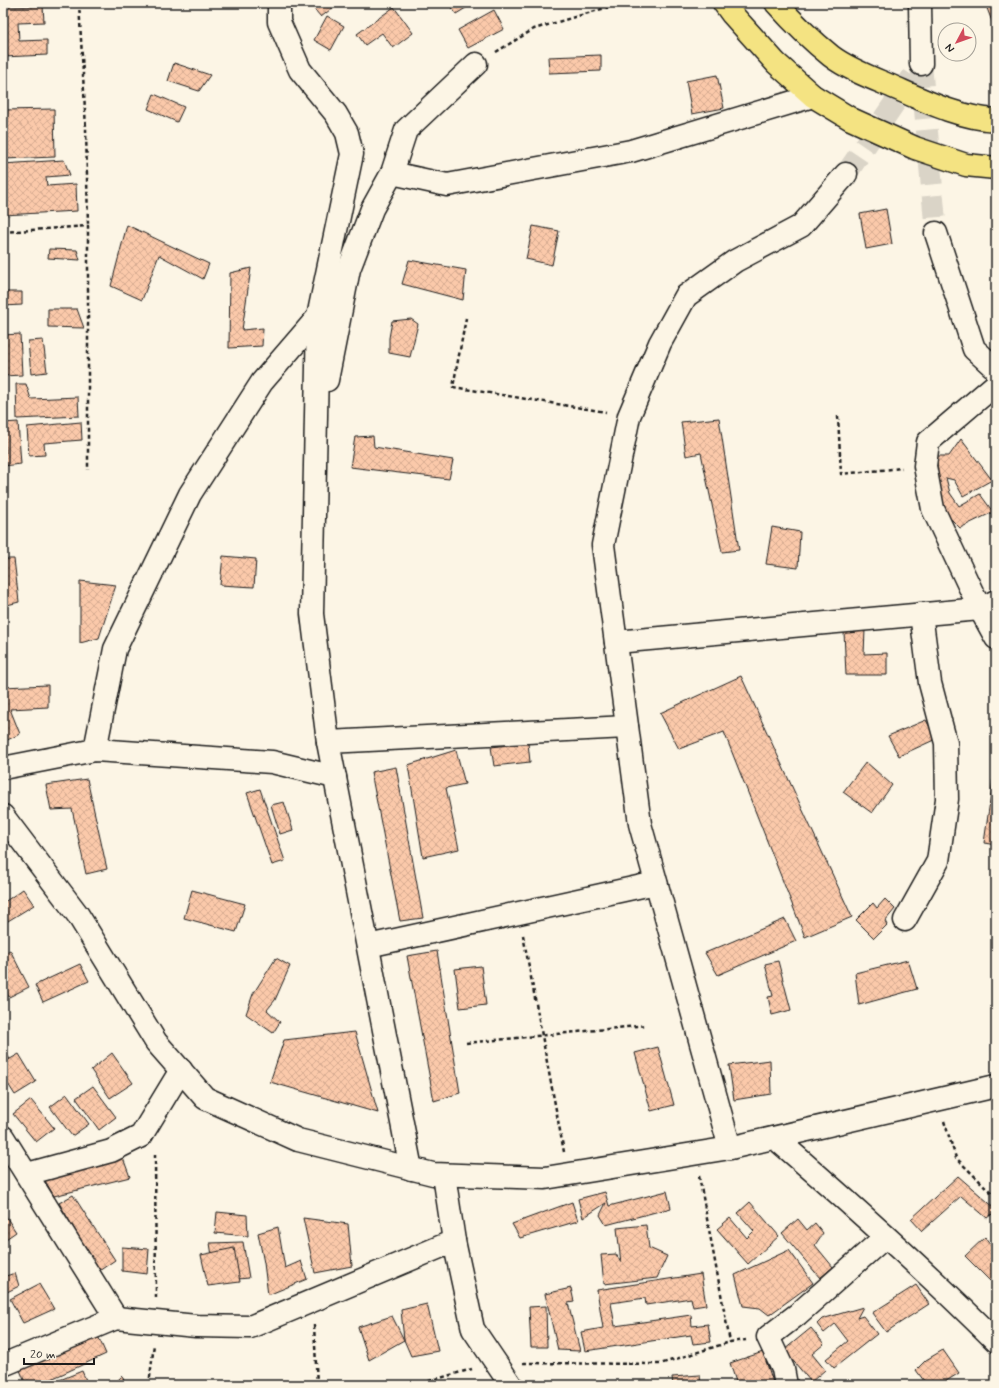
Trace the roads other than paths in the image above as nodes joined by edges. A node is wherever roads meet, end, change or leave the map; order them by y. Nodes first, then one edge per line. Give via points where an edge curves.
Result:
1 (279, 3) edge
2 (724, 3) edge
3 (776, 3) edge
4 (920, 3) edge
5 (476, 64) road end
6 (921, 64) tunnel mouth
7 (813, 96) junction
8 (996, 120) edge
9 (996, 168) edge
10 (392, 173) junction
11 (846, 174) tunnel mouth
12 (936, 233) tunnel mouth
13 (318, 317) junction
14 (996, 368) edge
15 (996, 384) edge
16 (316, 440) junction
17 (988, 605) edge
18 (921, 614) junction
19 (996, 638) edge
20 (616, 642) junction
21 (627, 727) junction
22 (328, 742) junction
23 (95, 750) junction
24 (3, 768) edge
25 (335, 777) junction
26 (3, 816) edge
27 (656, 883) junction
28 (905, 920) dead end
29 (368, 946) junction
30 (181, 1070) junction
31 (996, 1086) edge
32 (3, 1138) edge
33 (775, 1138) junction
34 (730, 1148) junction
35 (411, 1169) junction
36 (27, 1174) junction
37 (444, 1175) junction
38 (886, 1237) junction
39 (454, 1242) junction
40 (116, 1318) junction
41 (996, 1341) edge
42 (3, 1365) edge
43 (511, 1385) edge
44 (786, 1385) edge

1 - 13 street via 280,22 300,70 336,114 347,132 352,154
2 - 7 highway via 776,63
3 - 8 highway via 797,27 832,57 866,76 936,106 979,119
4 - 6 street
5 - 10 street via 406,130
7 - 9 highway via 851,119 915,148 966,165
7 - 10 street via 631,151 447,186
10 - 16 street via 372,209 349,269
11 - 20 street via 802,226 735,261 686,296 660,343 629,416 603,545
12 - 14 street via 974,349
13 - 16 street
13 - 23 street via 262,382 190,494 115,649
15 - 17 street via 928,442 925,466 933,509
16 - 22 street via 312,614
17 - 18 street
17 - 19 street
18 - 20 street
18 - 28 street via 930,683 946,743 947,799 938,861
20 - 21 street
21 - 22 street
21 - 27 street via 640,824
22 - 25 street
23 - 24 street
23 - 25 street via 272,762
25 - 29 street
26 - 30 street via 78,915 156,1042
27 - 29 street
27 - 34 street
29 - 35 street
30 - 35 street via 205,1098 298,1140
30 - 36 street via 141,1136 111,1150
31 - 33 street
32 - 36 street
33 - 34 street
33 - 38 street
34 - 37 street via 545,1178
35 - 37 street
36 - 40 street
37 - 39 street
38 - 41 street
38 - 44 street via 768,1338 783,1370
39 - 40 street via 250,1327 196,1326
39 - 43 street via 473,1329
40 - 42 street

